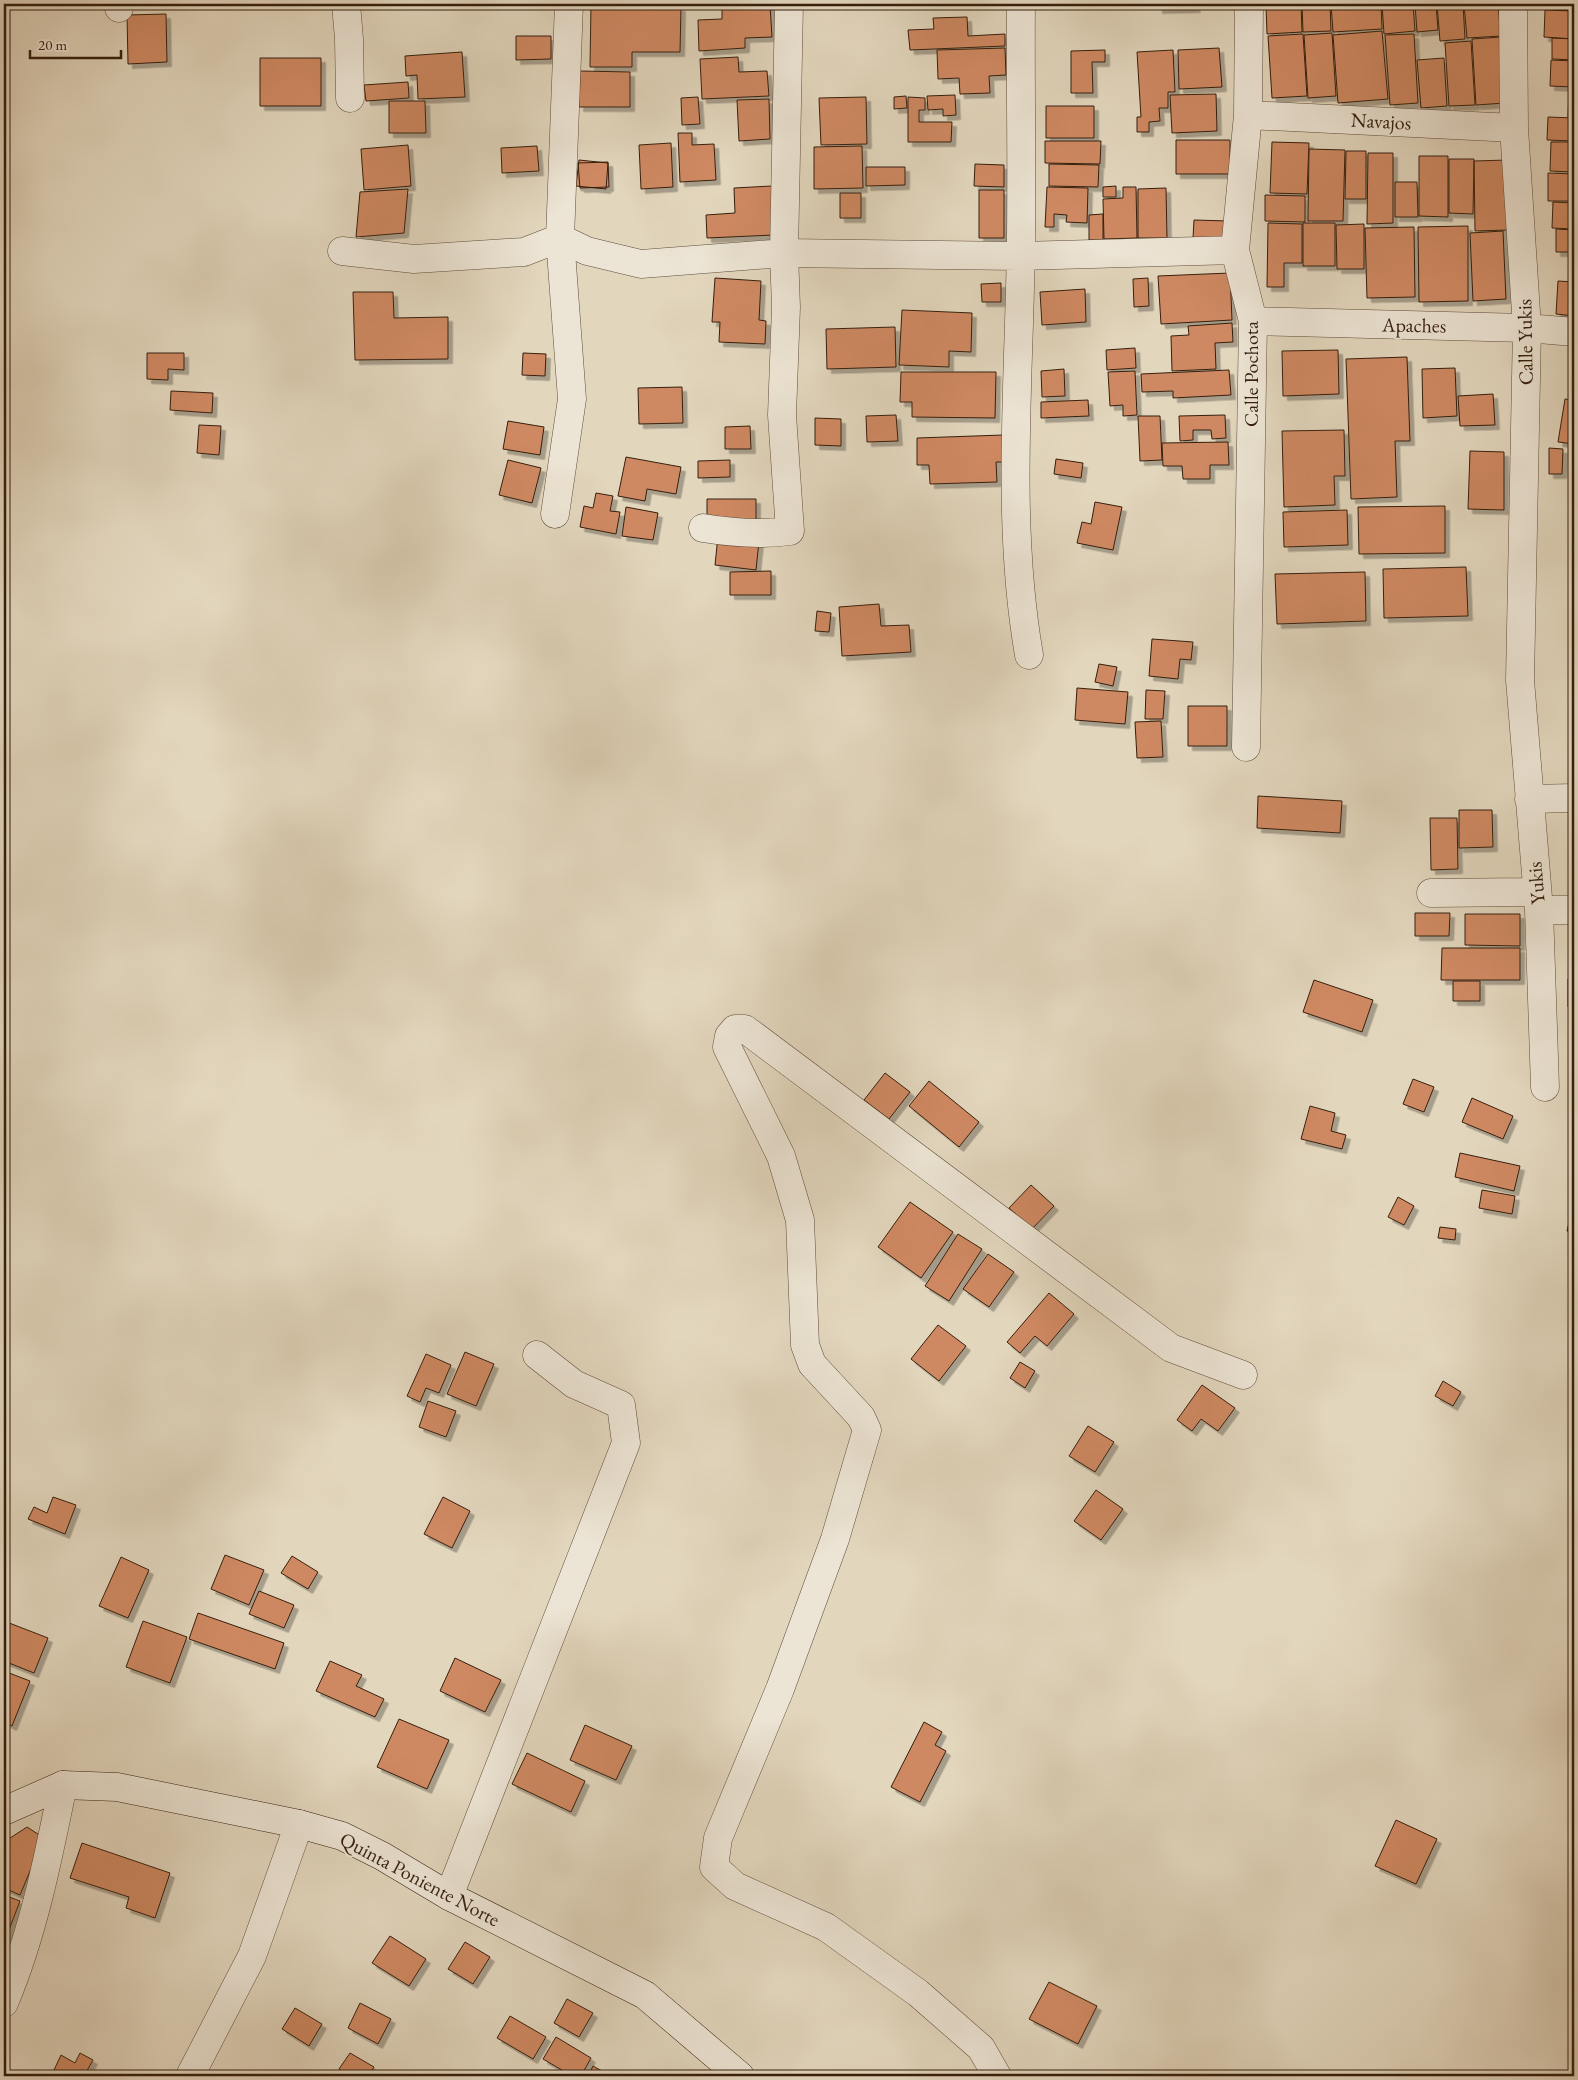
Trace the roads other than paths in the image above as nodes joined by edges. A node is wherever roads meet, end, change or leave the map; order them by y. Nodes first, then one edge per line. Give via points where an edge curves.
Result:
1 (346, 4) edge
2 (569, 4) edge
3 (788, 4) edge
4 (1021, 4) edge
5 (1249, 4) edge
6 (1513, 4) edge
7 (350, 98) dead end
8 (1248, 115) junction
9 (1514, 128) junction
10 (560, 238) junction
11 (1235, 250) junction
12 (342, 251) dead end
13 (784, 253) junction
14 (1021, 256) junction
15 (1253, 320) junction
16 (1527, 328) junction
17 (1574, 332) edge
18 (556, 514) dead end
19 (703, 528) dead end
20 (1029, 655) dead end
21 (1520, 680) joint
22 (1246, 747) dead end
23 (1574, 798) edge
24 (1529, 799) junction
25 (1431, 893) dead end
26 (1538, 901) junction
27 (1574, 910) edge
28 (1545, 1087) dead end
29 (537, 1355) dead end
30 (1243, 1375) dead end
31 (63, 1785) junction
32 (4, 1811) edge
33 (298, 1824) junction
34 (448, 1896) junction
35 (4, 2003) edge
36 (190, 2076) edge
37 (740, 2076) edge
38 (997, 2076) edge

1 - 7 street
2 - 10 street
3 - 13 street
4 - 14 street
5 - 8 street, Calle Pochota
6 - 9 street, Calle Yukis
8 - 9 street, Navajos
8 - 11 street, Calle Pochota
9 - 16 street, Calle Yukis
10 - 12 street via 524,252 414,258
10 - 13 street via 587,252 641,264
10 - 18 street via 572,399
11 - 14 street
11 - 15 street, Calle Pochota
13 - 14 street
13 - 19 street via 786,307 782,415 790,531 737,534
14 - 20 street via 1016,529 1022,613
15 - 16 street, Apaches
15 - 22 street, Calle Pochota
16 - 17 street, Apaches
16 - 21 street, Calle Yukis
21 - 24 street, Yukis
23 - 24 street
24 - 26 street, Yukis
25 - 26 street
26 - 27 street
26 - 28 street, Yukis
29 - 34 street via 574,1384 621,1406 626,1443
30 - 38 street via 1171,1348 745,1029 735,1029 729,1036 727,1047 781,1156 800,1220 805,1345 812,1364 861,1417 867,1430 834,1539 780,1689 718,1838 714,1867 735,1886 826,1927 918,1993 981,2048
31 - 32 street, Quinta Poniente Norte
31 - 33 street, Quinta Poniente Norte via 117,1787
31 - 35 street via 50,1851 21,1962
33 - 34 street, Quinta Poniente Norte via 342,1836
33 - 36 street via 252,1956
34 - 37 street, Quinta Poniente Norte via 645,1995

